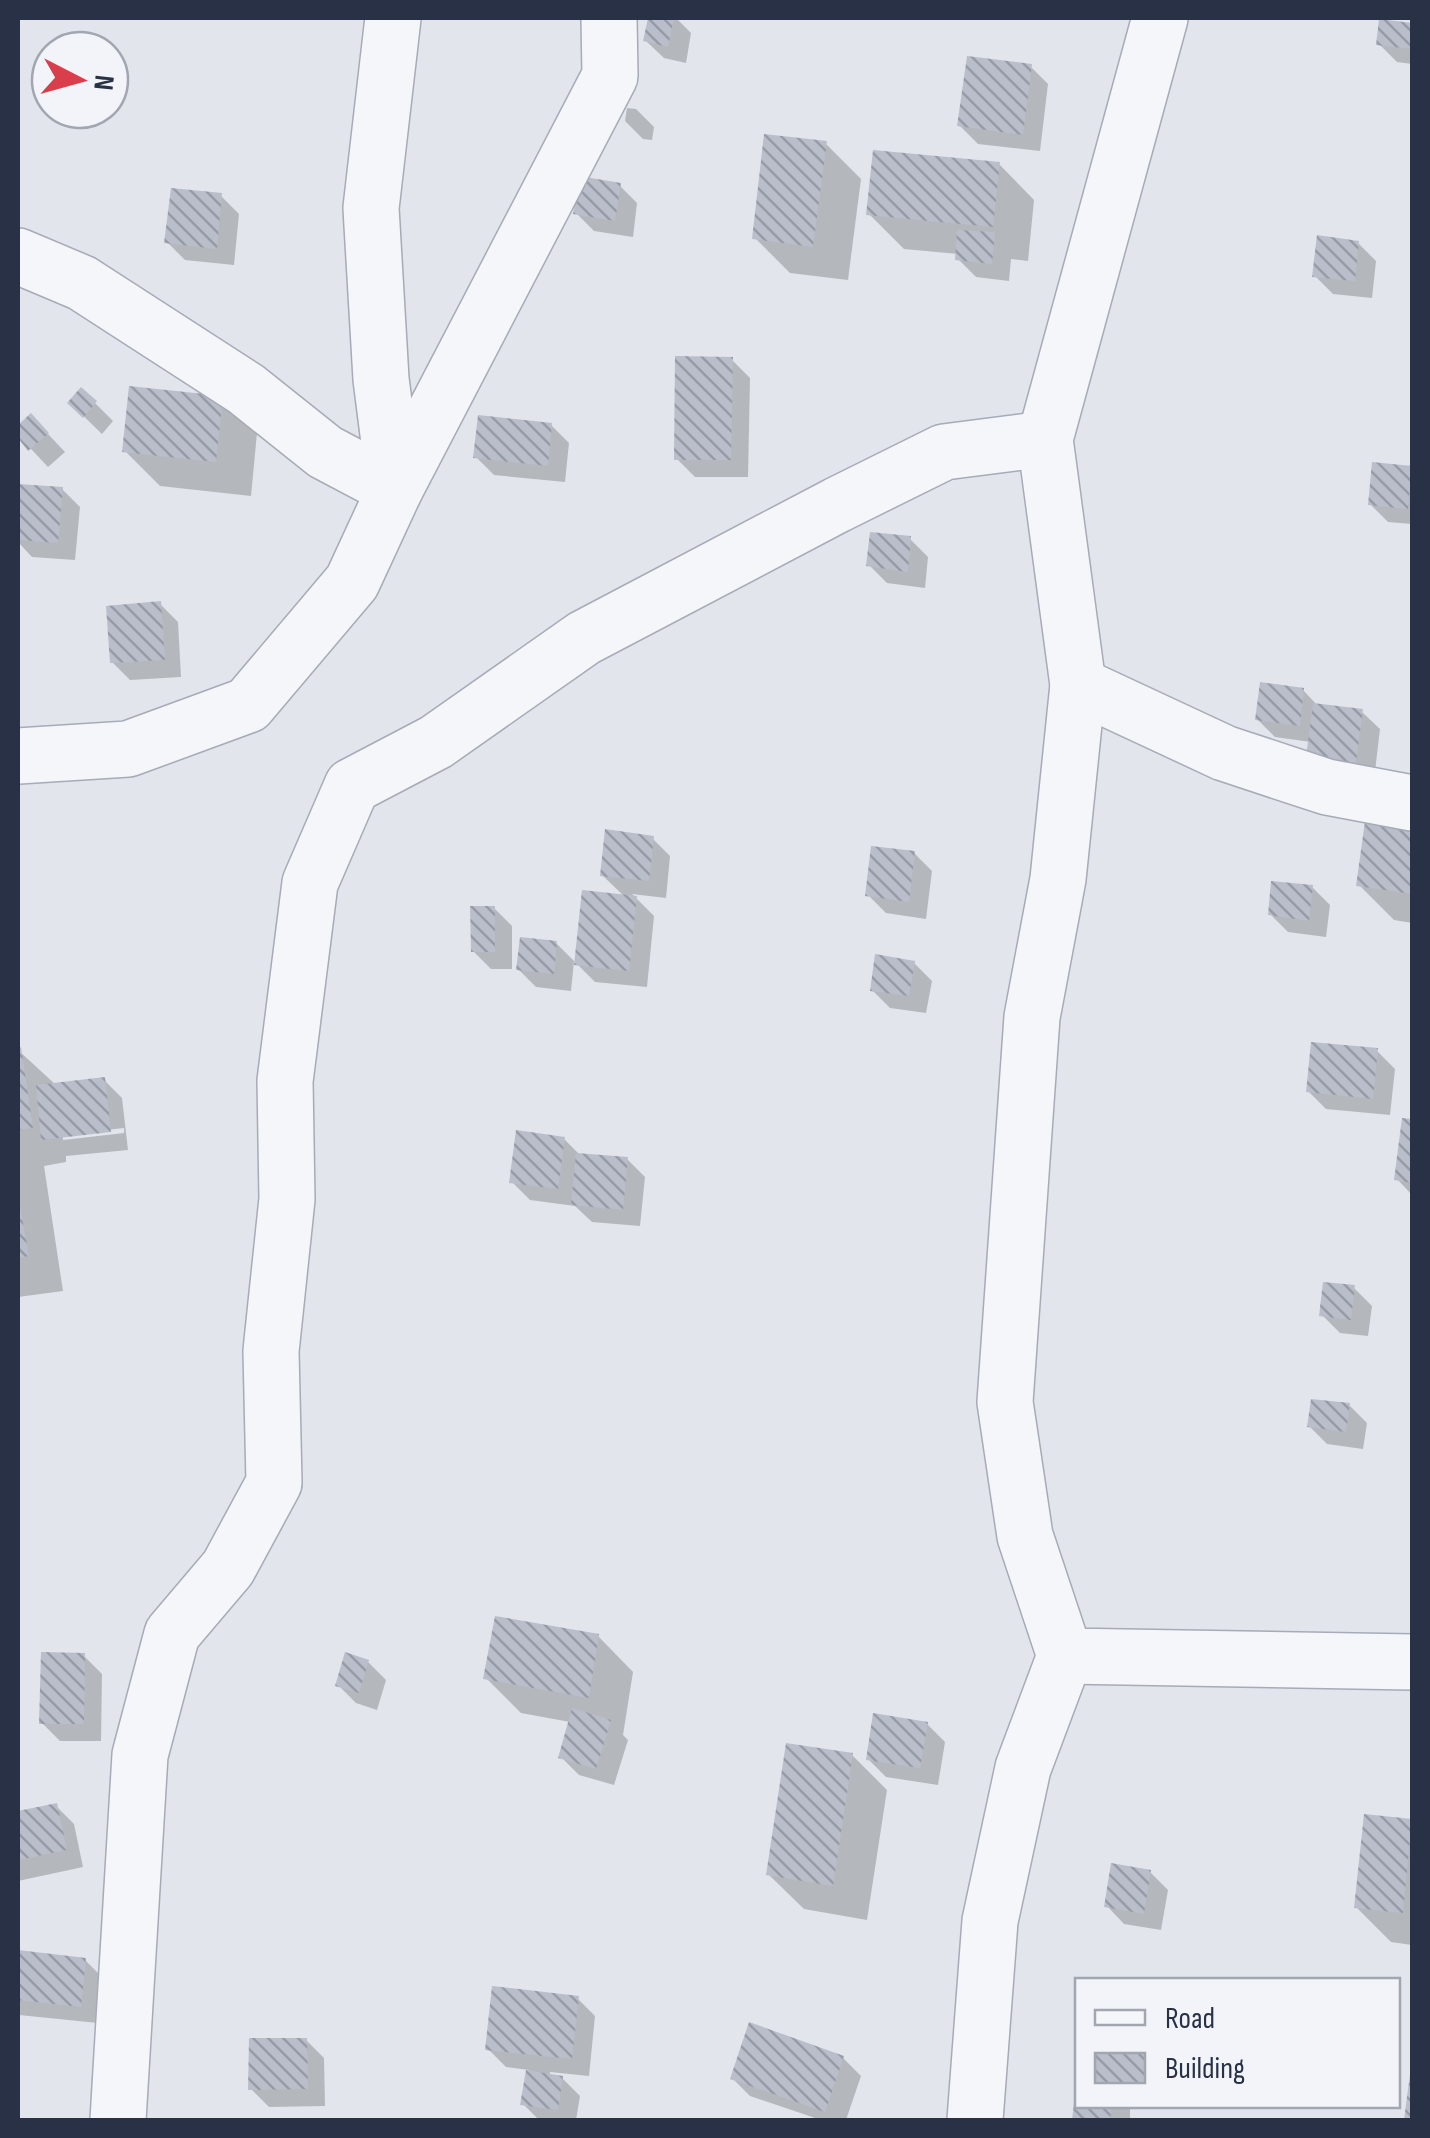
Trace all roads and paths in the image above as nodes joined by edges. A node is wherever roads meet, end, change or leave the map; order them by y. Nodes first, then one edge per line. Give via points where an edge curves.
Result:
1 (393, 18) edge
2 (609, 18) edge
3 (1160, 18) edge
4 (18, 256) edge
5 (1046, 439) junction
6 (396, 490) junction
7 (1078, 685) junction
8 (18, 756) edge
9 (1412, 803) edge
10 (1065, 1656) junction
11 (1412, 1662) edge
12 (118, 2120) edge
13 (975, 2120) edge

1 - 6 street via 371,208 381,379
2 - 6 street via 610,76
3 - 5 street
4 - 6 street via 82,283 246,390 325,452
5 - 7 street
5 - 12 street via 944,452 837,505 584,638 436,742 352,786 310,882 285,1081 288,1199 272,1352 274,1483 228,1568 172,1634 140,1755
6 - 8 street via 352,582 248,705 128,749
7 - 9 street via 1224,753 1327,787
7 - 10 street via 1058,879 1032,1017 1005,1402 1025,1536
10 - 11 street
10 - 13 street via 1023,1768 990,1921

